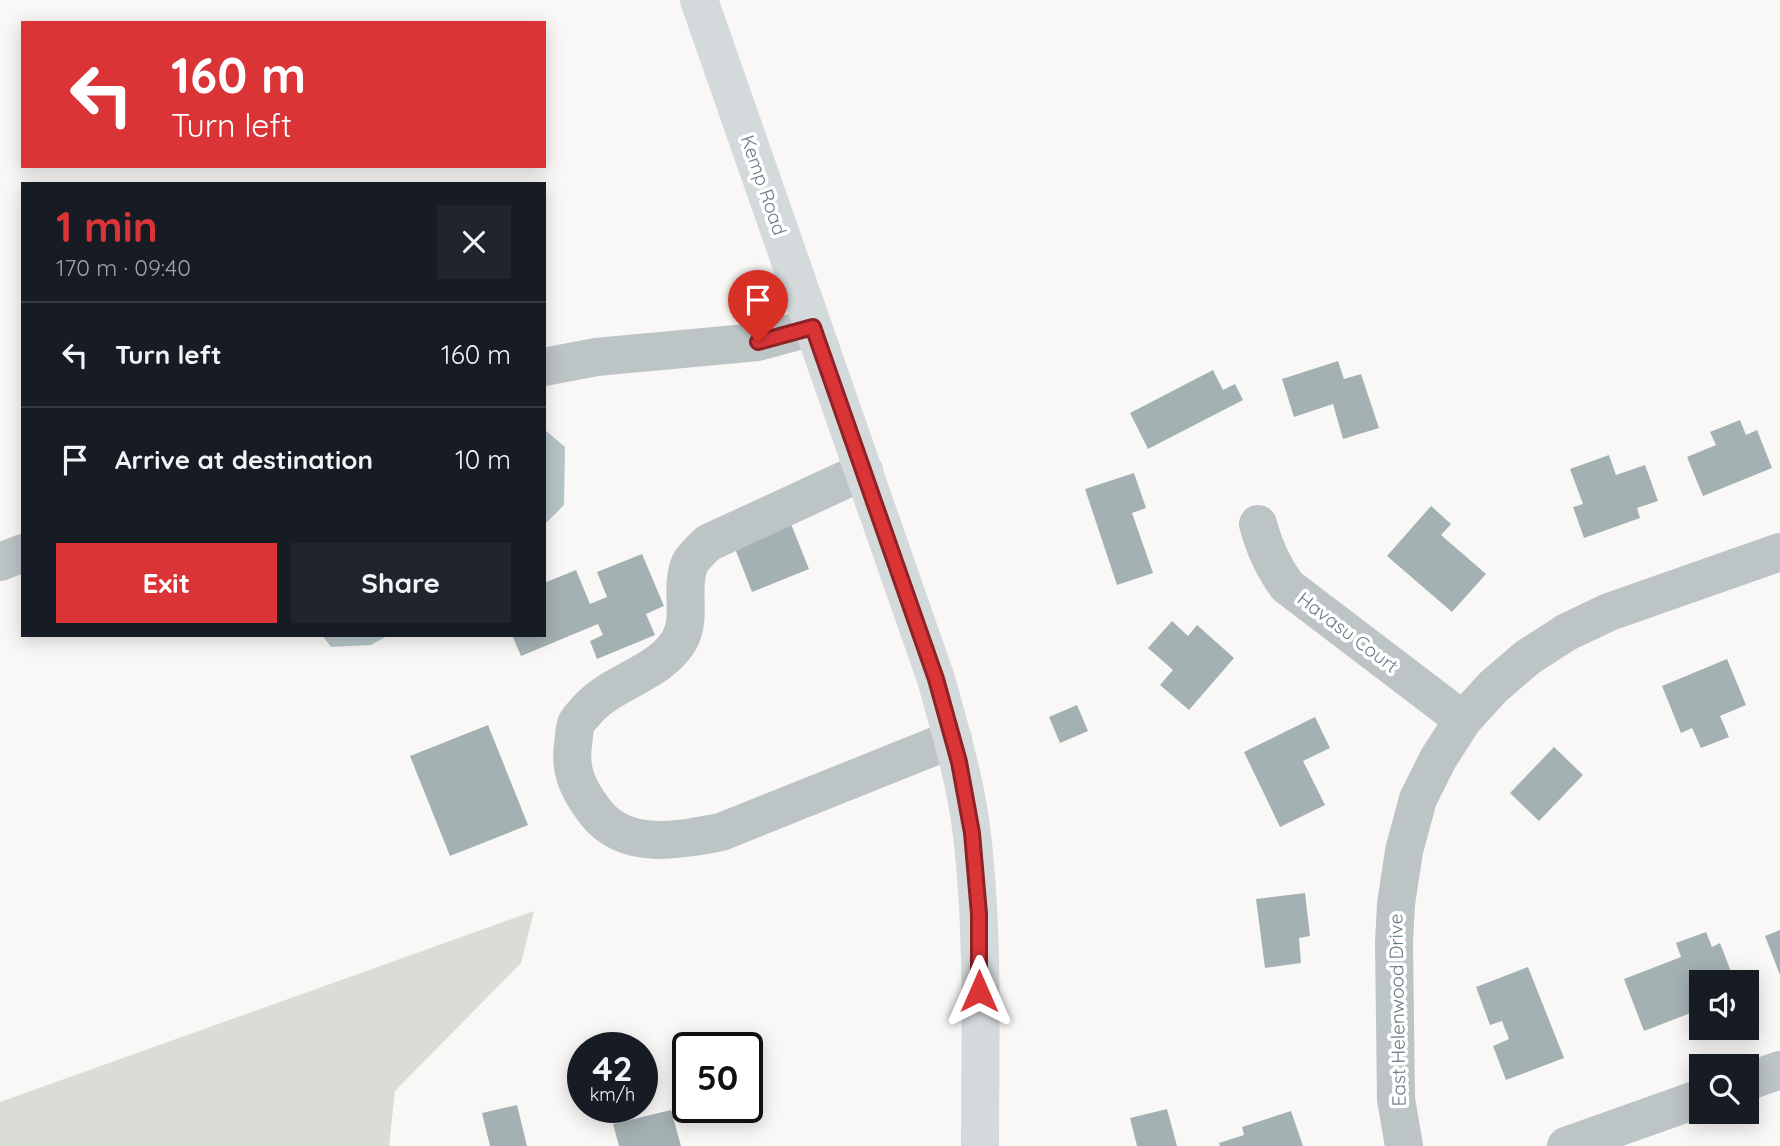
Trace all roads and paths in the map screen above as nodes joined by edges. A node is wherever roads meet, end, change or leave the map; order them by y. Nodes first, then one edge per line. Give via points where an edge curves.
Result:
1 (699, 0) edge
2 (813, 327) junction
3 (546, 367) edge
4 (863, 471) junction
5 (1258, 524) dead end
6 (1780, 552) edge
7 (21, 555) edge
8 (0, 562) edge
9 (1463, 720) junction
10 (953, 739) junction
11 (1780, 1070) edge
12 (1759, 1077) edge
13 (1689, 1102) edge
14 (980, 1146) edge
15 (1404, 1146) edge
16 (1566, 1146) edge

1 - 2 main road, Kemp Road
2 - 3 street via 758,342 596,357
2 - 4 main road, Kemp Road
4 - 10 main road, Kemp Road
4 - 10 street via 708,543 691,561 680,640 664,660 598,698 576,723 571,758 579,791 600,818 622,835 685,839 721,832
5 - 9 street, Havasu Court via 1287,586
6 - 9 street, East Helenwood Drive via 1609,612 1567,632 1510,672
7 - 8 street
9 - 15 street, East Helenwood Drive via 1418,799 1395,904 1396,1099
10 - 14 main road, Kemp Road via 972,833 979,914
11 - 12 street
13 - 16 street

